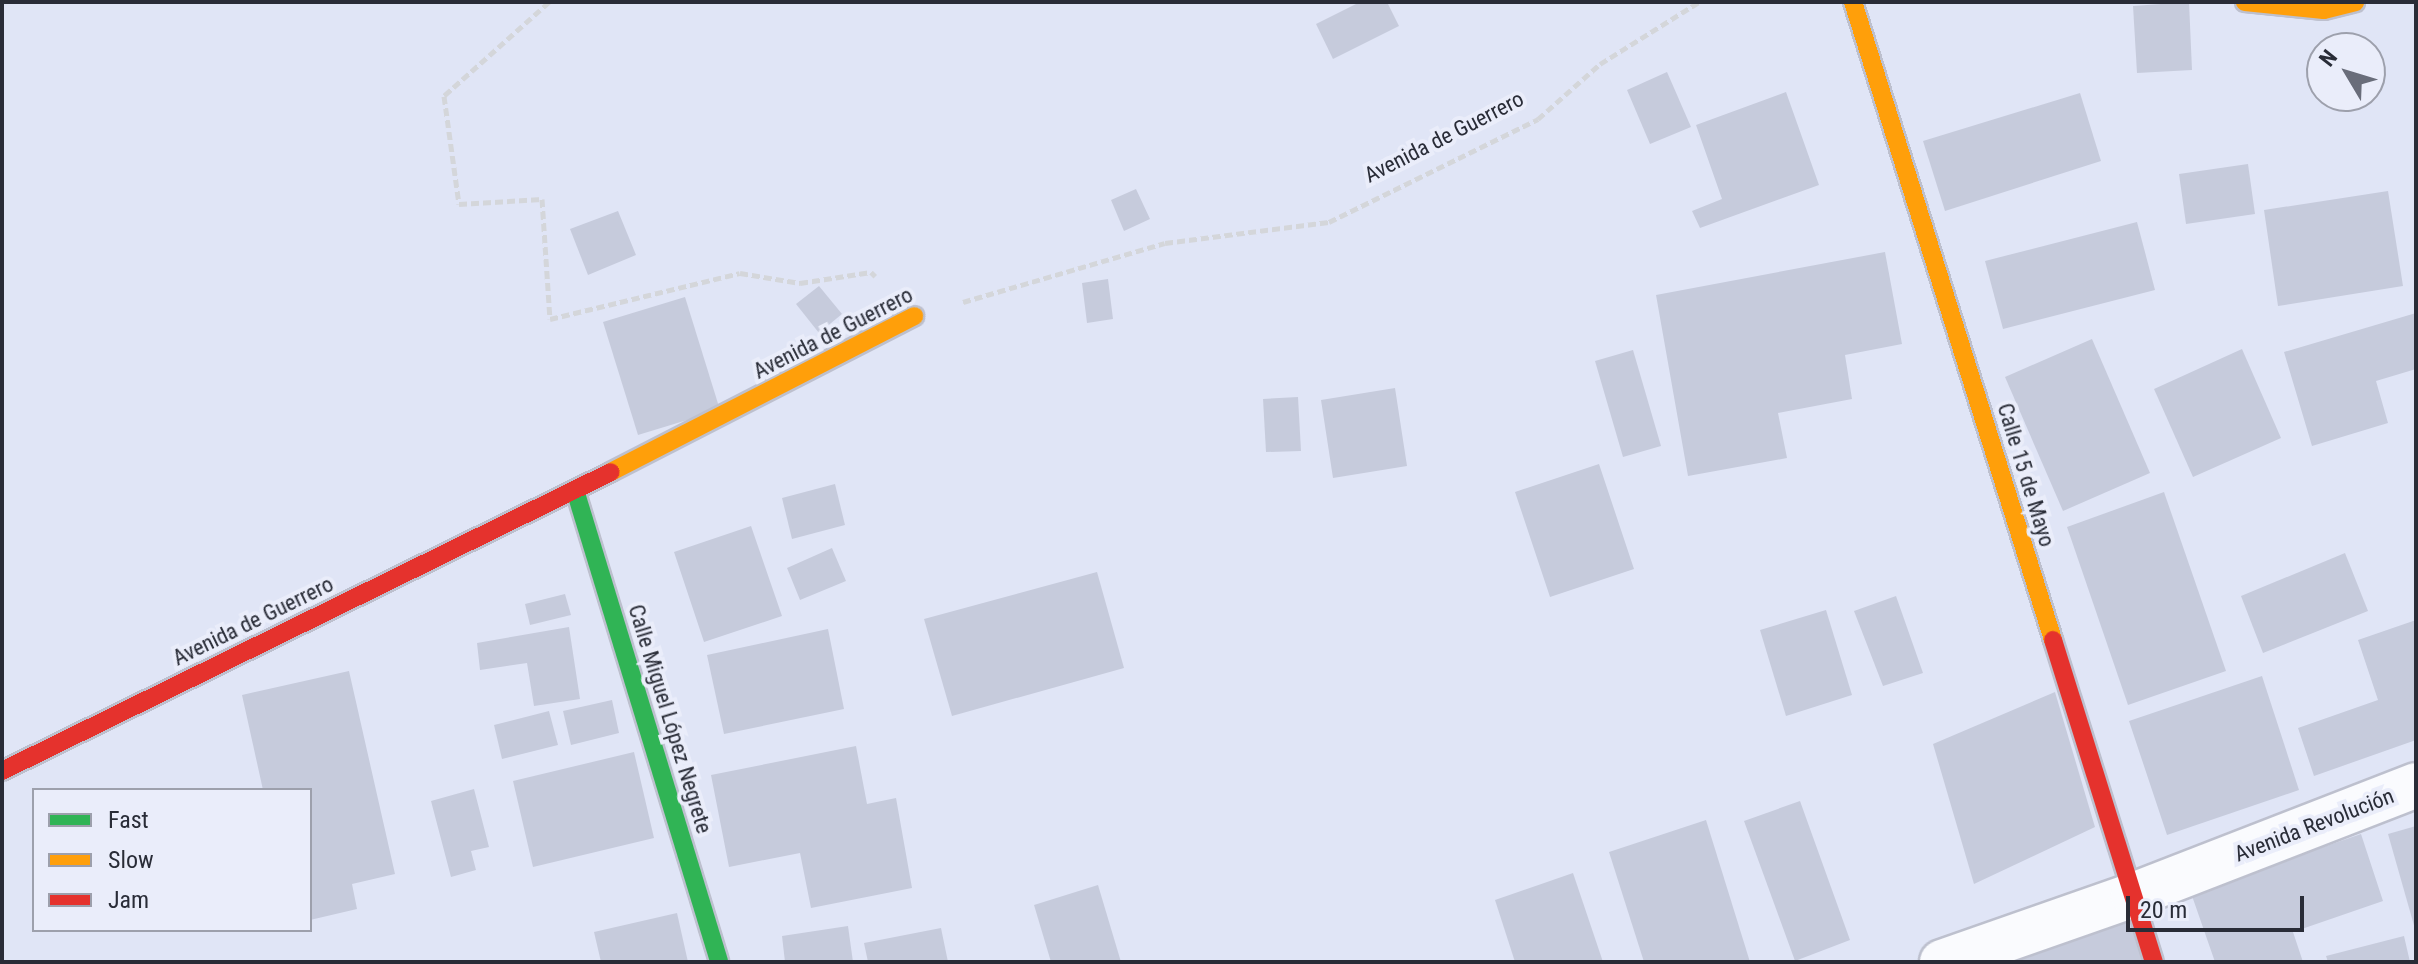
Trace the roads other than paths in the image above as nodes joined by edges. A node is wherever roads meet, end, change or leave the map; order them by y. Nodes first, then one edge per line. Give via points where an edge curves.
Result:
1 (1853, 2) edge
2 (2245, 2) edge
3 (2355, 2) edge
4 (914, 316) road end
5 (575, 490) junction
6 (2, 771) edge
7 (2416, 785) edge
8 (2133, 895) junction
9 (719, 962) edge
10 (1942, 962) edge
11 (2154, 962) edge

1 - 8 street, Calle 15 de Mayo
2 - 3 street via 2324,10
4 - 5 street, Avenida de Guerrero
5 - 6 street, Avenida de Guerrero
5 - 9 street, Calle Miguel López Negrete
7 - 8 street, Avenida Revolución
8 - 10 street, Avenida Revolución
8 - 11 street, Calle 15 de Mayo

